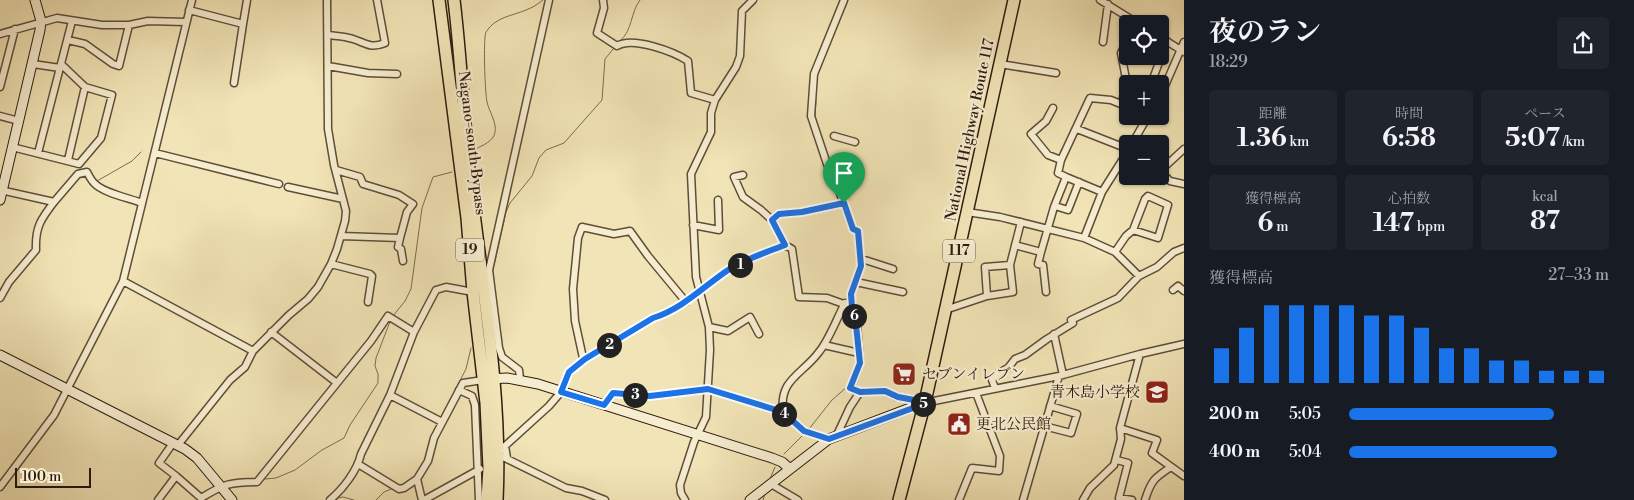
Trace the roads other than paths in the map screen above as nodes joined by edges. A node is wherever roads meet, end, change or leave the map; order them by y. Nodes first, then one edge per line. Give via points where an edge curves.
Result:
1 (35, 0) edge
2 (192, 0) edge
3 (247, 0) edge
4 (327, 0) edge
5 (377, 0) edge
6 (439, 0) edge
7 (454, 0) edge
8 (549, 0) edge
9 (603, 0) edge
10 (754, 0) edge
11 (844, 0) edge
12 (1014, 0) edge
13 (1100, 0) edge
14 (1108, 4) junction
15 (189, 10) junction
16 (1126, 15) edge
17 (40, 21) junction
18 (72, 21) junction
19 (186, 22) junction
20 (243, 24) junction
21 (129, 25) junction
22 (15, 30) junction
23 (0, 34) edge
24 (328, 35) junction
25 (68, 40) junction
26 (1103, 42) dead end
27 (1169, 42) edge
28 (1184, 42) edge
29 (1182, 51) edge
30 (33, 64) junction
31 (1000, 64) junction
32 (61, 66) junction
33 (328, 66) junction
34 (1056, 73) dead end
35 (397, 74) dead end
36 (1169, 78) edge
37 (234, 84) dead end
38 (0, 87) edge
39 (86, 87) junction
40 (715, 100) junction
41 (1119, 103) edge
42 (1053, 108) dead end
43 (0, 116) edge
44 (19, 121) junction
45 (1077, 128) junction
46 (834, 136) dead end
47 (855, 142) dead end
48 (1119, 146) edge
49 (12, 147) junction
50 (1184, 149) edge
51 (38, 153) junction
52 (155, 153) junction
53 (68, 160) junction
54 (1061, 160) junction
55 (1169, 163) edge
56 (1119, 165) edge
57 (336, 170) junction
58 (743, 175) dead end
59 (1066, 177) junction
60 (1169, 180) edge
61 (1079, 182) junction
62 (279, 184) dead end
63 (1184, 184) edge
64 (288, 187) dead end
65 (2, 190) edge
66 (1102, 192) junction
67 (343, 199) junction
68 (0, 200) edge
69 (718, 200) dead end
70 (54, 202) junction
71 (142, 202) junction
72 (844, 203) junction
73 (1055, 206) junction
74 (967, 212) junction
75 (772, 220) junction
76 (1021, 222) junction
77 (693, 225) junction
78 (1048, 229) junction
79 (1133, 230) junction
80 (340, 236) junction
81 (400, 238) junction
82 (1084, 238) junction
83 (785, 245) junction
84 (1015, 245) junction
85 (1184, 248) edge
86 (1042, 252) junction
87 (1115, 252) junction
88 (862, 259) junction
89 (403, 261) dead end
90 (330, 264) junction
91 (1010, 265) junction
92 (893, 269) dead end
93 (1140, 276) junction
94 (123, 281) junction
95 (856, 282) junction
96 (1173, 290) dead end
97 (1184, 291) edge
98 (473, 292) junction
99 (699, 292) junction
100 (903, 292) dead end
101 (1046, 292) dead end
102 (987, 296) junction
103 (0, 298) edge
104 (368, 302) dead end
105 (686, 302) junction
106 (845, 304) junction
107 (852, 307) junction
108 (946, 307) junction
109 (709, 328) junction
110 (271, 332) junction
111 (414, 332) junction
112 (760, 334) dead end
113 (1054, 334) junction
114 (1184, 344) edge
115 (824, 345) junction
116 (253, 351) junction
117 (859, 353) junction
118 (1140, 354) junction
119 (0, 355) edge
120 (585, 359) junction
121 (1061, 376) junction
122 (488, 379) junction
123 (520, 380) junction
124 (337, 383) junction
125 (995, 388) junction
126 (708, 389) junction
127 (68, 390) junction
128 (459, 390) junction
129 (561, 392) junction
130 (860, 392) junction
131 (976, 393) junction
132 (390, 395) junction
133 (925, 402) junction
134 (604, 405) junction
135 (1050, 406) junction
136 (783, 412) junction
137 (442, 422) junction
138 (1044, 426) junction
139 (1120, 428) junction
140 (698, 434) junction
141 (832, 438) junction
142 (176, 444) junction
143 (503, 456) junction
144 (1116, 460) junction
145 (358, 464) junction
146 (1171, 467) junction
147 (484, 469) junction
148 (790, 469) junction
149 (176, 476) junction
150 (1184, 476) edge
151 (418, 479) junction
152 (771, 484) junction
153 (220, 486) junction
154 (0, 487) edge
155 (158, 500) edge
156 (232, 500) edge
157 (330, 500) edge
158 (423, 500) edge
159 (479, 500) edge
160 (488, 500) edge
161 (497, 500) edge
162 (605, 500) edge
163 (685, 500) edge
164 (750, 500) edge
165 (798, 500) edge
166 (899, 500) edge
167 (959, 500) edge
168 (1023, 500) edge
169 (1083, 500) edge
170 (1132, 500) edge
171 (1145, 500) edge

1 - 17 street
2 - 15 street
3 - 20 street
4 - 24 street
5 - 24 street via 385,44 366,45 354,39
6 - 98 highway, Nagano-south Bypass / 19 via 467,218
7 - 122 highway, Nagano-south Bypass / 19 via 472,198 478,230
8 - 123 street via 489,270 499,348 502,357 519,370
9 - 40 street via 597,33 618,46 640,44 684,58 690,66 691,94
10 - 40 street via 742,10 740,56 736,67
11 - 72 street via 814,74 811,116
12 - 31 highway, National Highway Route 117 / 117
13 - 14 street
14 - 16 street
14 - 26 street
15 - 19 street
15 - 20 street
17 - 18 street via 57,18
17 - 22 street
17 - 30 street
18 - 21 street
18 - 25 street
19 - 21 street via 148,21
19 - 52 street
20 - 37 street
21 - 25 street via 119,66 85,44
22 - 23 street
22 - 38 street
24 - 33 street
25 - 32 street
27 - 29 street
28 - 29 street
29 - 36 street
30 - 32 street
30 - 44 street
31 - 34 street
31 - 74 highway, National Highway Route 117 / 117
32 - 39 street
32 - 51 street
33 - 35 street
33 - 57 street via 328,129
39 - 53 street
39 - 53 street via 112,95 104,130 79,164
40 - 77 street via 711,132 691,174
41 - 45 street via 1090,98
42 - 54 street via 1046,121 1031,134 1048,155
43 - 44 street
44 - 49 street
45 - 48 street
45 - 54 street
46 - 47 street
49 - 51 street
49 - 65 street
50 - 55 street
51 - 53 street
52 - 62 street
52 - 71 street
54 - 59 street via 1058,173
56 - 66 street
57 - 67 street
57 - 81 street via 360,176 363,184 413,204 407,212
58 - 75 street via 734,177 743,197
59 - 61 street
59 - 73 street
60 - 63 street
61 - 66 street
61 - 73 street via 1068,210
64 - 67 street
65 - 68 street
65 - 70 street
66 - 82 street
67 - 80 street via 346,211
69 - 77 street via 719,230
70 - 71 street via 78,174 88,172 98,186
70 - 103 street via 40,222 35,237 36,250 8,282
71 - 94 street
72 - 75 street via 779,214
72 - 88 street via 853,229 858,231
73 - 78 street
74 - 76 street
74 - 108 highway, National Highway Route 117 / 117
75 - 83 street
76 - 78 street
76 - 84 street
77 - 99 street
78 - 82 street
78 - 86 street
79 - 79 street via 1158,238 1168,205 1148,196
79 - 87 street
80 - 81 street
80 - 90 street
81 - 89 street via 398,247
82 - 87 street
83 - 99 street via 730,269
83 - 106 street via 792,249 799,297 828,298
84 - 86 street
84 - 91 street
85 - 93 street
86 - 101 street via 1038,264 1043,265
87 - 93 street
88 - 92 street
88 - 95 street
90 - 104 street via 372,276
90 - 110 street via 308,299
91 - 102 street via 1013,292
91 - 102 street via 985,267
93 - 113 street via 1118,298 1071,320 1072,323
94 - 116 street
94 - 127 street
95 - 100 street
95 - 107 street via 851,294
96 - 97 street via 1178,286
98 - 111 street via 446,287 436,290
98 - 122 highway, Nagano-south Bypass / 19
99 - 105 street
99 - 109 street
102 - 108 street via 952,308
105 - 120 street
105 - 120 street via 630,231 614,234 582,227 572,289 575,321
106 - 107 street
106 - 115 street
107 - 117 street
108 - 133 highway, National Highway Route 117 / 117
109 - 112 street via 728,330 750,317
109 - 126 street
110 - 116 street
110 - 124 street
111 - 124 street via 388,316
111 - 132 street
113 - 121 street
113 - 125 street via 996,374 992,380
114 - 118 street
115 - 117 street
115 - 136 street via 786,386 781,400
116 - 142 street via 245,367
117 - 130 street via 859,367 850,388
118 - 121 street
118 - 139 street
119 - 127 street
120 - 129 street via 569,372
121 - 125 street
121 - 135 street
122 - 123 street
122 - 128 street via 463,383
122 - 143 highway, Nagano-south Bypass / 19
122 - 147 highway, Nagano-south Bypass / 19
123 - 129 street
124 - 153 street via 257,482
125 - 131 street
126 - 134 street via 650,396 613,393
126 - 136 street
126 - 140 street via 706,417
127 - 142 street
127 - 154 street via 54,415
128 - 137 street
128 - 147 street via 472,396 476,404
129 - 134 street
129 - 143 street via 505,446
130 - 133 street via 885,391
130 - 141 street
131 - 133 street
131 - 167 street via 1000,456 999,471 972,468
132 - 137 street
132 - 145 street
133 - 141 street via 917,408
133 - 166 highway, National Highway Route 117 / 117
134 - 140 street
135 - 138 street
135 - 138 street via 1076,414 1075,420 1071,433
136 - 141 street via 807,432
137 - 151 street
138 - 168 street
139 - 144 street
139 - 146 street via 1157,440 1152,453
140 - 148 street via 772,458
140 - 163 street via 680,485
141 - 148 street
142 - 149 street via 159,463
142 - 153 street via 197,458
143 - 161 highway, Nagano-south Bypass / 19
143 - 162 street via 566,488
144 - 169 street
144 - 170 street via 1128,463 1119,498
145 - 151 street via 399,489
145 - 157 street via 338,494
146 - 150 street
146 - 171 street via 1156,476
147 - 158 street
147 - 159 street
147 - 160 highway, Nagano-south Bypass / 19
148 - 152 street
149 - 153 street via 201,498
149 - 155 street
151 - 158 street
152 - 164 street
152 - 165 street
153 - 156 street

